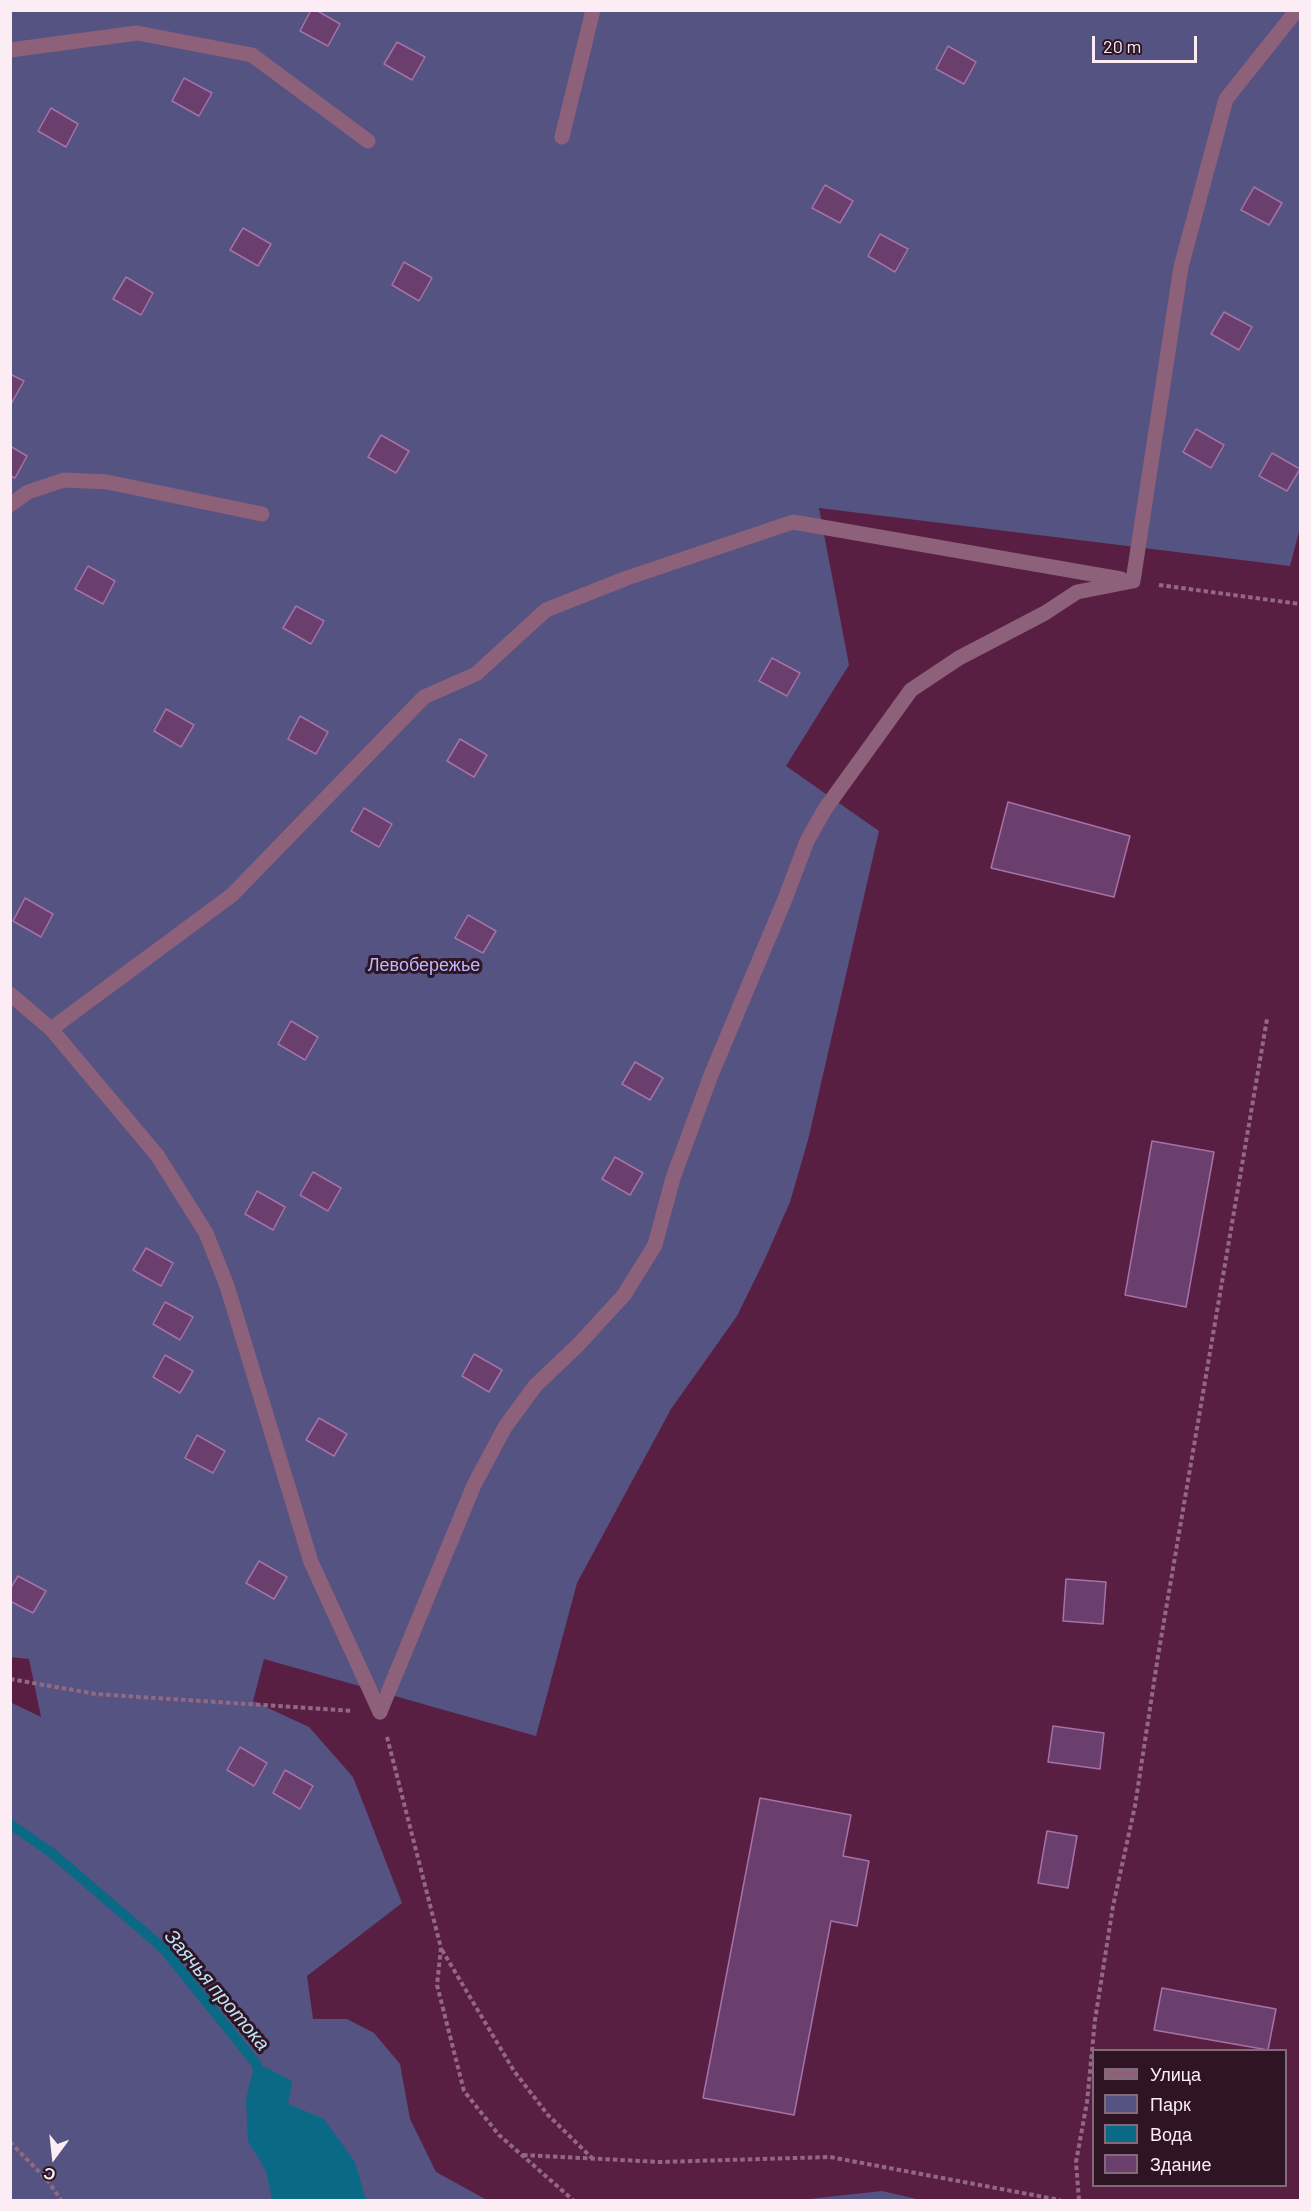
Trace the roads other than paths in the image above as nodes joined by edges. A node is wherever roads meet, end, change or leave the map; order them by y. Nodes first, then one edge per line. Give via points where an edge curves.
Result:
1 (593, 10) edge
2 (1298, 10) edge
3 (10, 50) edge
4 (562, 137) dead end
5 (368, 141) dead end
6 (10, 505) edge
7 (262, 514) dead end
8 (1133, 581) junction
9 (10, 994) edge
10 (51, 1029) junction

1 - 4 street
2 - 8 street via 1226,99 1181,267
3 - 5 street via 137,33 252,56
6 - 7 street via 27,492 64,480 106,482
8 - 10 street via 793,522 546,609 476,674 424,697 232,895
8 - 10 street via 1077,592 1046,613 959,658 911,690 825,809 807,841 711,1075 673,1178 655,1245 624,1295 536,1386 505,1427 474,1485 380,1712 312,1562 227,1286 206,1233 157,1155
9 - 10 street

